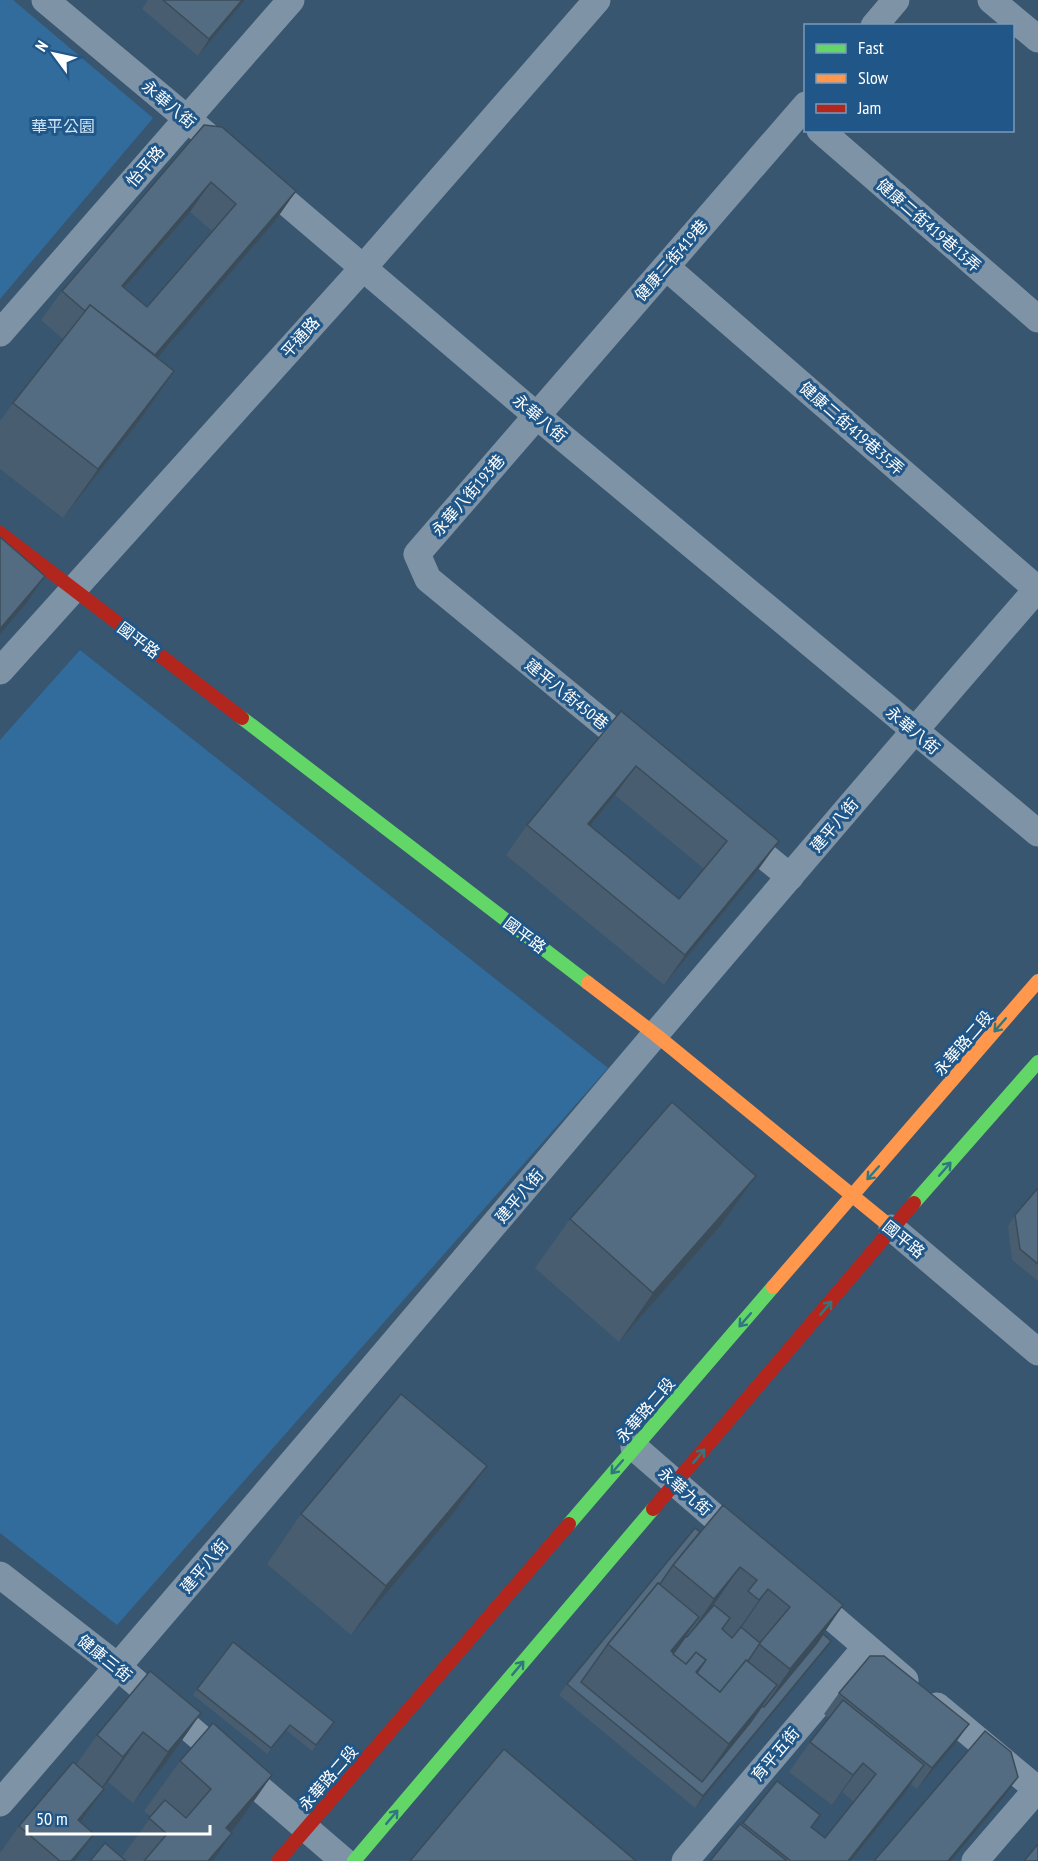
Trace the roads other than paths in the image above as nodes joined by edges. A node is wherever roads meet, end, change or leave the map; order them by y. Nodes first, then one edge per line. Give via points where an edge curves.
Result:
1 (45, 0) edge
2 (291, 0) edge
3 (597, 0) edge
4 (896, 0) edge
5 (991, 0) edge
6 (876, 24) edge
7 (1038, 39) edge
8 (803, 112) edge
9 (187, 118) junction
10 (822, 132) edge
11 (666, 267) junction
12 (363, 268) junction
13 (1038, 319) edge
14 (0, 333) edge
15 (537, 416) junction
16 (0, 532) edge
17 (428, 579) joint
18 (72, 589) junction
19 (1038, 589) edge
20 (0, 671) edge
21 (914, 731) junction
22 (654, 765) edge
23 (717, 817) edge
24 (1038, 833) edge
25 (790, 877) junction
26 (1038, 981) edge
27 (657, 1035) junction
28 (1038, 1062) edge
29 (852, 1196) junction
30 (892, 1228) junction
31 (1038, 1352) edge
32 (634, 1447) junction
33 (676, 1484) junction
34 (759, 1555) edge
35 (0, 1575) edge
36 (786, 1578) edge
37 (866, 1647) junction
38 (118, 1667) junction
39 (1038, 1789) edge
40 (0, 1803) edge
41 (306, 1828) junction
42 (278, 1861) edge
43 (344, 1861) edge
44 (354, 1861) edge
45 (685, 1861) edge
46 (975, 1861) edge

1 - 9 street, 永華八街
2 - 9 street, 怡平路
3 - 12 street, 平通路
4 - 6 street
5 - 7 street
8 - 11 street, 健康二街419巷
9 - 12 street, 永華八街
9 - 14 street, 怡平路
10 - 13 street, 健康二街419巷13弄
11 - 15 street, 健康二街419巷
11 - 19 street, 健康二街419巷35弄
12 - 15 street, 永華八街
12 - 18 street, 平通路
15 - 17 street, 永華八街193巷 via 417,554
15 - 21 street, 永華八街
16 - 18 street, 國平路
17 - 22 street, 建平八街450巷
18 - 20 street, 平通路
18 - 27 street, 國平路
19 - 21 street, 建平八街
21 - 24 street, 永華八街
21 - 25 street, 建平八街
23 - 25 street
25 - 27 street, 建平八街
26 -> 29 street, 永華路二段
27 - 29 street, 國平路
27 - 38 street, 建平八街
30 -> 28 street
29 - 30 street, 國平路
29 -> 32 street, 永華路二段
30 - 31 street, 國平路
33 -> 30 street
32 - 33 street, 永華九街
32 -> 41 street, 永華路二段
33 - 34 street, 永華九街
44 -> 33 street
35 - 38 street, 健康三街
36 - 37 street
37 - 39 street
37 - 45 street, 育平五街
38 - 40 street, 建平八街
38 - 41 street, 健康三街
39 - 46 street
41 - 42 street, 永華路二段
41 - 43 street, 健康三街

